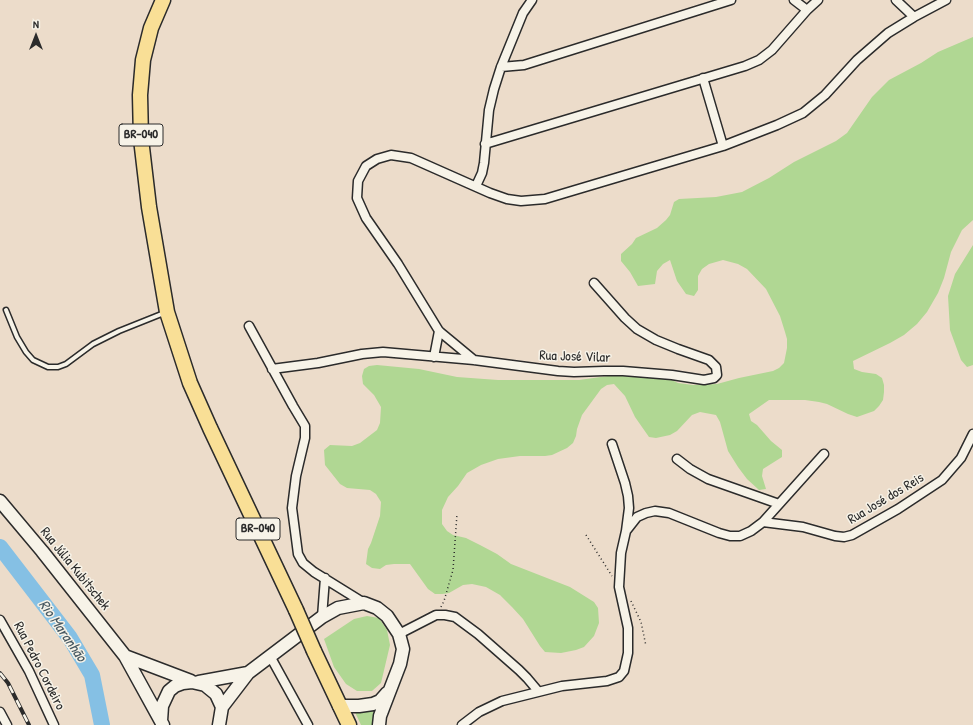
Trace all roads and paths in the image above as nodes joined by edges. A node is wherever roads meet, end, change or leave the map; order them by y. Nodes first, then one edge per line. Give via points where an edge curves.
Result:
1 (163, 0) edge
2 (532, 0) edge
3 (731, 0) edge
4 (794, 0) edge
5 (818, 0) edge
6 (896, 0) edge
7 (946, 0) edge
8 (807, 10) junction
9 (914, 17) junction
10 (501, 67) junction
11 (703, 78) junction
12 (485, 144) junction
13 (723, 146) junction
14 (476, 186) junction
15 (594, 282) dead end
16 (6, 310) dead end
17 (167, 312) junction
18 (249, 326) dead end
19 (439, 331) junction
20 (434, 357) junction
21 (474, 360) junction
22 (272, 369) junction
23 (973, 434) edge
24 (612, 444) dead end
25 (824, 454) dead end
26 (677, 459) dead end
27 (0, 501) edge
28 (779, 504) junction
29 (457, 514) dead end
30 (764, 522) junction
31 (626, 531) junction
32 (325, 578) junction
33 (364, 603) junction
34 (436, 615) junction
35 (322, 617) junction
36 (0, 620) edge
37 (399, 634) junction
38 (125, 656) junction
39 (270, 656) junction
40 (248, 673) junction
41 (195, 682) junction
42 (538, 691) junction
43 (388, 692) junction
44 (339, 706) junction
45 (222, 707) junction
46 (0, 712) edge
47 (162, 724) edge
48 (7, 725) edge
49 (54, 725) edge
50 (219, 725) edge
51 (308, 725) edge
52 (349, 725) edge
53 (379, 725) edge
54 (462, 725) edge

1 - 17 highway, BR-040 via 151,28 143,60 140,95 141,139 149,207
2 - 10 street via 523,14
3 - 10 street via 524,65
4 - 8 street
5 - 8 street
6 - 9 street
7 - 9 street
8 - 11 street via 772,50 759,60
9 - 13 street via 888,33 803,113
10 - 12 street via 491,103
11 - 12 street
11 - 13 street
12 - 14 street via 482,173
13 - 14 street via 545,199 507,199
14 - 19 street via 411,158 391,154 366,166 358,181 357,198 366,218
15 - 21 street, Rua José Vilar via 638,329 656,340 709,360 716,367 717,375 704,380 629,372 558,372
16 - 17 lane via 26,352 33,360 48,367 66,364 93,344
17 - 44 highway, BR-040, bridge via 193,389 210,428
18 - 22 street
19 - 20 street
19 - 21 street
20 - 21 street, Rua José Vilar
20 - 22 street, Rua José Vilar via 372,352
22 - 32 street via 292,406 303,420 306,431 292,508 298,554 303,563
23 - 30 street, Rua José dos Reis via 961,458 942,480 852,535 835,536 795,526
24 - 31 street via 626,483 629,508
25 - 28 street
26 - 28 street via 708,479
27 - 38 main road, Rua Júlia Kubitschek
28 - 30 street
29 - 34 path via 453,570 444,601
30 - 31 street via 740,536 730,536 669,513 655,511 636,517
31 - 42 street via 619,587 628,628 628,653 624,671 614,679
32 - 33 street
32 - 35 street
33 - 35 main road via 338,608
33 - 37 main road via 377,608 387,616
34 - 37 street
34 - 42 street via 445,615 466,625 527,678
35 - 39 main road
36 - 49 street, Rua Pedro Cordeiro via 29,670
37 - 43 main road via 403,649
38 - 41 main road
38 - 47 main road, Rua Júlia Kubitschek
39 - 40 main road
39 - 51 street
40 - 41 main road
40 - 45 main road
41 - 45 main road via 211,689
41 - 47 main road via 183,682 169,691 162,706
42 - 54 street via 502,700 479,712
43 - 44 main road via 380,701 373,704
43 - 53 main road
44 - 52 highway, BR-040
45 - 50 main road
46 - 48 street

